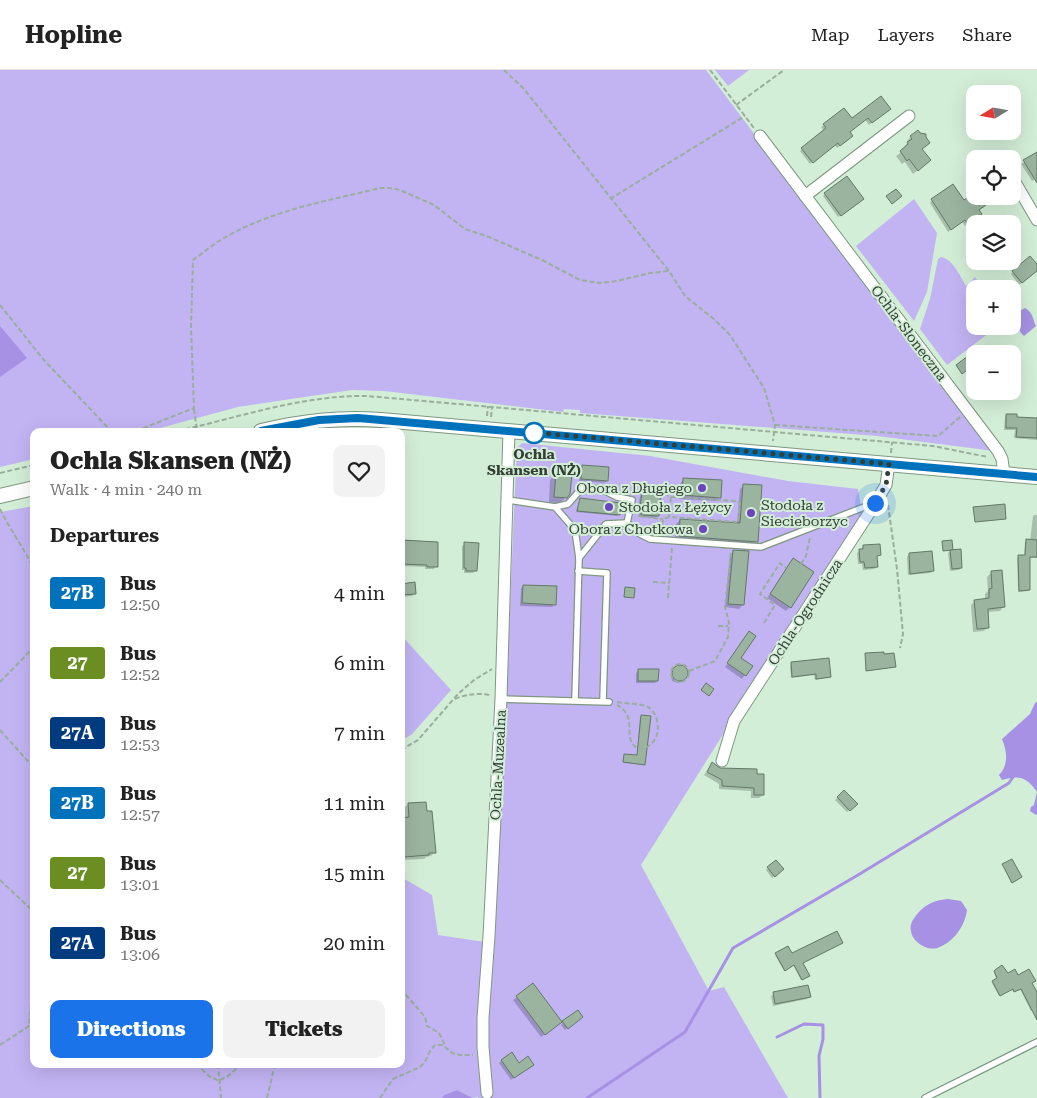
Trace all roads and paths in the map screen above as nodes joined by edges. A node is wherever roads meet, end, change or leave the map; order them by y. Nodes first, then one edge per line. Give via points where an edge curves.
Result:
1 (504, 70) edge
2 (710, 70) edge
3 (784, 70) edge
4 (736, 104) junction
5 (745, 116) junction
6 (910, 116) dead end
7 (760, 136) joint
8 (1021, 192) edge
9 (805, 196) junction
10 (610, 198) junction
11 (1037, 220) edge
12 (669, 271) junction
13 (0, 304) edge
14 (488, 406) dead end
15 (492, 407) dead end
16 (194, 408) junction
17 (968, 410) junction
18 (486, 422) dead end
19 (775, 426) junction
20 (109, 428) edge
21 (144, 428) edge
22 (197, 428) edge
23 (275, 428) edge
24 (509, 431) junction
25 (774, 432) junction
26 (982, 456) dead end
27 (889, 464) junction
28 (30, 466) edge
29 (0, 473) edge
30 (1004, 474) junction
31 (1037, 477) edge
32 (633, 483) dead end
33 (886, 485) junction
34 (30, 489) edge
35 (0, 496) edge
36 (671, 497) junction
37 (508, 500) junction
38 (875, 503) junction
39 (555, 507) junction
40 (0, 509) edge
41 (629, 516) junction
42 (669, 517) junction
43 (663, 519) junction
44 (627, 523) junction
45 (812, 527) junction
46 (660, 540) junction
47 (673, 541) junction
48 (732, 545) junction
49 (578, 558) junction
50 (30, 560) edge
51 (801, 564) dead end
52 (786, 568) dead end
53 (578, 572) junction
54 (653, 582) dead end
55 (669, 583) junction
56 (668, 598) dead end
57 (764, 623) dead end
58 (718, 626) dead end
59 (729, 626) junction
60 (900, 648) dead end
61 (30, 651) edge
62 (494, 668) dead end
63 (689, 671) junction
64 (0, 682) edge
65 (501, 699) junction
66 (453, 700) junction
67 (576, 700) junction
68 (608, 702) junction
69 (0, 730) edge
70 (405, 748) edge
71 (722, 761) dead end
72 (30, 764) edge
73 (0, 880) edge
74 (30, 908) edge
75 (405, 994) edge
76 (30, 1015) edge
77 (1037, 1042) edge
78 (0, 1046) edge
79 (446, 1047) junction
80 (483, 1054) junction
81 (200, 1068) edge
82 (218, 1068) edge
83 (237, 1068) edge
84 (274, 1068) edge
85 (219, 1081) junction
86 (488, 1095) edge
87 (220, 1098) edge
88 (267, 1098) edge
89 (380, 1098) edge
90 (925, 1098) edge

1 - 10 path via 524,89
2 - 4 path
3 - 4 path
4 - 5 path
5 - 7 path
5 - 10 path
6 - 9 street
7 - 9 street, Ochla-Słoneczna
8 - 11 street
9 - 17 street, Ochla-Słoneczna
10 - 12 path
12 - 16 path via 600,283 580,280 506,244 465,229 434,205 390,188 264,218 223,238 193,260
12 - 19 path via 685,296 715,320 741,351 764,388
13 - 20 path via 43,359
14 - 18 path
15 - 25 path
16 - 21 path
16 - 22 path
17 - 19 path via 938,436
17 - 30 street, Ochla-Słoneczna via 1000,454
19 - 25 path
23 - 24 street via 335,418
24 - 27 street
24 - 37 street, Ochla-Muzealna
25 - 26 path via 933,446
27 - 30 street
27 - 33 street, Ochla-Ogrodnicza
28 - 29 path
30 - 31 street
32 - 36 path via 664,486
33 - 38 street, Ochla-Ogrodnicza
33 - 60 path via 903,634
34 - 35 street
36 - 42 path
36 - 42 path via 740,503 738,522
37 - 39 lane
37 - 65 street, Ochla-Muzealna
38 - 45 lane
38 - 71 street, Ochla-Ogrodnicza via 734,721
39 - 41 lane via 568,504 582,488 602,489 632,500
39 - 49 lane via 575,530
40 - 50 path
41 - 43 path
41 - 44 lane
42 - 43 path
43 - 46 path
44 - 46 lane via 645,537
44 - 49 lane via 606,524
45 - 48 lane via 761,547
45 - 51 path via 806,556
46 - 47 lane
47 - 48 lane
47 - 55 path
48 - 59 path via 725,606
49 - 53 lane
52 - 57 path via 780,563 760,594 775,605
53 - 67 lane
53 - 68 lane via 607,573
54 - 55 path
55 - 56 path
58 - 59 path
59 - 63 path via 726,644 715,661
61 - 64 path
62 - 66 path via 474,680
63 - 63 path via 683,665 676,666 672,677 684,681
65 - 66 path via 481,693
65 - 67 lane
65 - 80 street, Ochla-Muzealna
66 - 70 path via 418,740
67 - 68 lane
68 - 68 path via 626,712 633,746 639,749 648,747 655,741 657,720 648,707
69 - 72 path
73 - 74 path
75 - 79 path via 425,1017 427,1026 439,1033
76 - 78 path via 29,1026
77 - 90 lane
79 - 80 path via 449,1052 460,1056
79 - 89 path via 435,1045 420,1067 393,1080
80 - 86 street, Ochla-Muzealna
81 - 85 path
82 - 85 path
83 - 85 path
84 - 88 path
85 - 87 path

